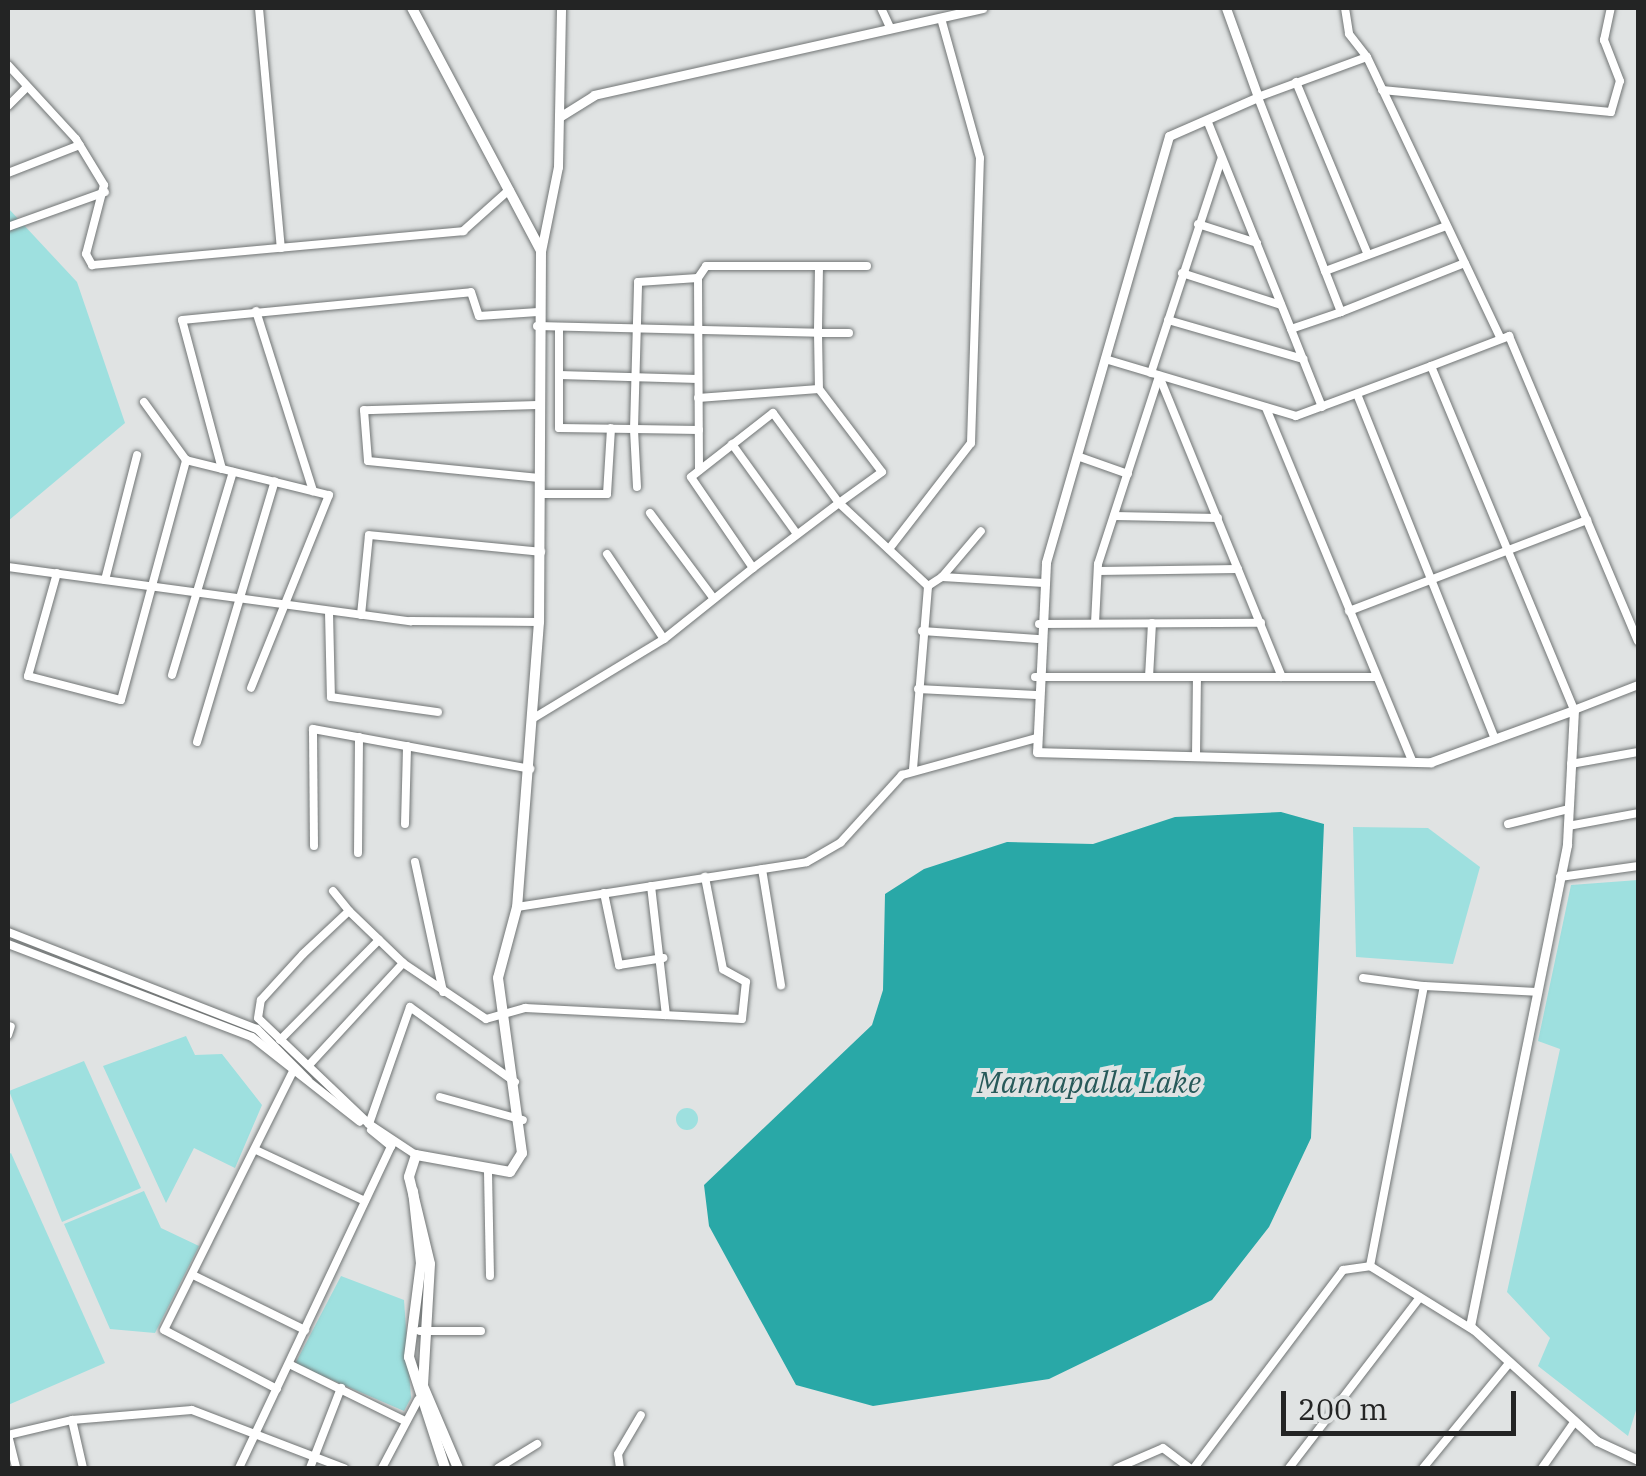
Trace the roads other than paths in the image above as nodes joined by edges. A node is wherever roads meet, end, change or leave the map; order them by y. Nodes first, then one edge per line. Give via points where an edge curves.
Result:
1 (260, 8) edge
2 (412, 8) edge
3 (561, 8) edge
4 (881, 8) edge
5 (982, 8) edge
6 (1226, 8) edge
7 (1345, 8) edge
8 (1611, 8) edge
9 (941, 18) junction
10 (891, 29) junction
11 (1367, 58) junction
12 (8, 65) edge
13 (1296, 82) junction
14 (27, 87) junction
15 (1382, 90) junction
16 (1258, 97) junction
17 (8, 106) edge
18 (562, 116) junction
19 (1208, 120) junction
20 (80, 145) junction
21 (1221, 160) junction
22 (8, 173) edge
23 (511, 188) junction
24 (105, 192) junction
25 (1198, 224) junction
26 (1446, 226) junction
27 (8, 227) edge
28 (1258, 242) junction
29 (281, 248) junction
30 (541, 251) junction
31 (1368, 255) junction
32 (1464, 262) junction
33 (819, 266) junction
34 (867, 266) dead end
35 (1325, 272) junction
36 (1182, 273) junction
37 (698, 278) junction
38 (1281, 305) junction
39 (256, 311) junction
40 (538, 312) junction
41 (1341, 312) junction
42 (1168, 320) junction
43 (538, 326) junction
44 (559, 326) junction
45 (637, 328) junction
46 (1291, 329) junction
47 (698, 330) junction
48 (818, 333) junction
49 (850, 333) dead end
50 (1500, 338) junction
51 (1303, 359) junction
52 (1105, 360) junction
53 (1432, 366) junction
54 (1155, 374) junction
55 (559, 375) junction
56 (636, 376) junction
57 (698, 379) junction
58 (820, 389) junction
59 (1357, 394) junction
60 (698, 398) junction
61 (144, 402) dead end
62 (537, 405) junction
63 (1322, 406) junction
64 (1266, 408) junction
65 (610, 428) junction
66 (634, 428) junction
67 (698, 430) junction
68 (732, 444) junction
69 (136, 455) dead end
70 (1077, 456) junction
71 (186, 460) junction
72 (222, 468) junction
73 (699, 470) junction
74 (234, 472) junction
75 (1128, 474) junction
76 (538, 478) junction
77 (275, 482) junction
78 (637, 488) dead end
79 (313, 490) junction
80 (539, 494) junction
81 (838, 503) junction
82 (650, 513) dead end
83 (1114, 516) junction
84 (1218, 518) junction
85 (1588, 520) junction
86 (982, 531) dead end
87 (797, 534) junction
88 (889, 549) junction
89 (1508, 551) junction
90 (541, 552) junction
91 (607, 554) dead end
92 (8, 567) edge
93 (752, 568) junction
94 (1238, 569) junction
95 (1098, 571) junction
96 (57, 573) junction
97 (942, 577) junction
98 (105, 580) junction
99 (1431, 580) junction
100 (1044, 584) junction
101 (928, 586) junction
102 (152, 590) junction
103 (196, 596) junction
104 (714, 599) junction
105 (238, 601) junction
106 (286, 606) junction
107 (1348, 611) junction
108 (329, 612) junction
109 (361, 614) junction
110 (539, 622) junction
111 (1095, 623) junction
112 (1152, 623) junction
113 (1261, 623) junction
114 (1038, 624) junction
115 (922, 631) junction
116 (1038, 639) junction
117 (664, 640) junction
118 (1638, 641) edge
119 (172, 674) dead end
120 (1036, 677) junction
121 (1148, 677) junction
122 (1197, 677) junction
123 (1282, 677) junction
124 (1376, 677) junction
125 (1638, 685) edge
126 (250, 688) dead end
127 (918, 688) junction
128 (1036, 695) junction
129 (1574, 710) junction
130 (438, 712) dead end
131 (532, 719) junction
132 (359, 738) junction
133 (1036, 738) junction
134 (1495, 739) junction
135 (197, 742) dead end
136 (407, 746) junction
137 (1638, 752) edge
138 (1196, 756) junction
139 (1412, 761) junction
140 (1571, 764) junction
141 (530, 769) junction
142 (914, 769) junction
143 (1569, 808) junction
144 (1638, 813) edge
145 (404, 824) dead end
146 (1508, 824) dead end
147 (1568, 826) junction
148 (314, 846) dead end
149 (358, 853) dead end
150 (415, 862) dead end
151 (1638, 866) edge
152 (762, 869) junction
153 (1560, 877) junction
154 (705, 878) junction
155 (651, 886) junction
156 (332, 891) dead end
157 (604, 893) junction
158 (517, 907) junction
159 (349, 910) junction
160 (8, 932) edge
161 (379, 940) junction
162 (8, 944) edge
163 (662, 958) junction
164 (403, 963) junction
165 (1363, 978) dead end
166 (782, 985) dead end
167 (1424, 986) junction
168 (444, 992) junction
169 (1537, 992) junction
170 (503, 1014) junction
171 (666, 1015) junction
172 (280, 1040) junction
173 (309, 1066) junction
174 (292, 1072) junction
175 (309, 1082) junction
176 (517, 1084) junction
177 (440, 1097) dead end
178 (523, 1120) junction
179 (368, 1124) junction
180 (392, 1143) junction
181 (256, 1150) junction
182 (416, 1155) junction
183 (488, 1172) junction
184 (414, 1192) junction
185 (365, 1201) junction
186 (1370, 1266) junction
187 (193, 1274) junction
188 (490, 1276) dead end
189 (1420, 1297) junction
190 (305, 1330) junction
191 (420, 1331) junction
192 (481, 1331) dead end
193 (1476, 1332) junction
194 (1510, 1362) junction
195 (290, 1364) junction
196 (341, 1388) junction
197 (278, 1389) junction
198 (418, 1400) junction
199 (640, 1415) dead end
200 (72, 1420) junction
201 (405, 1421) junction
202 (1575, 1421) junction
203 (256, 1434) junction
204 (8, 1435) edge
205 (537, 1444) dead end
206 (316, 1458) junction
207 (1634, 1458) edge
208 (16, 1468) edge
209 (83, 1468) edge
210 (238, 1468) edge
211 (310, 1468) edge
212 (344, 1468) edge
213 (382, 1468) edge
214 (445, 1468) edge
215 (458, 1468) edge
216 (498, 1468) edge
217 (620, 1468) edge
218 (1117, 1468) edge
219 (1192, 1468) edge
220 (1289, 1468) edge
221 (1423, 1468) edge
222 (1542, 1468) edge
223 (1628, 1468) edge

1 - 29 street
2 - 23 main road via 427,50 483,128
3 - 18 street
4 - 10 street
5 - 9 street
6 - 16 street
7 - 11 street via 1349,34
8 - 15 street via 1604,40 1620,81 1611,112
9 - 10 street
9 - 88 street via 981,175 970,443
10 - 18 street via 594,94
11 - 13 street
11 - 15 street
12 - 14 street
13 - 16 street
13 - 31 street
14 - 17 street
14 - 20 street
15 - 26 street
16 - 19 street
16 - 35 street
18 - 30 street
19 - 21 street
19 - 52 street via 1169,136
20 - 22 street
20 - 24 street
21 - 25 street
21 - 28 street
23 - 29 street via 463,231
23 - 30 main road
24 - 27 street
24 - 29 street via 86,254 92,265
25 - 28 street
25 - 36 street
26 - 31 street
26 - 32 street
28 - 38 street
30 - 40 main road
31 - 35 street
32 - 41 street
32 - 50 street
33 - 34 street
33 - 37 street via 706,266
33 - 48 street
35 - 41 street
36 - 38 street
36 - 42 street
37 - 45 street via 638,282
37 - 47 street
38 - 46 street
39 - 40 street via 471,292 479,316
39 - 72 street via 179,323
39 - 79 street
40 - 43 main road
41 - 46 street
42 - 51 street
42 - 54 street
43 - 44 street
43 - 62 main road
44 - 45 street
44 - 55 street
45 - 47 street
45 - 56 street
46 - 51 street
47 - 48 street
47 - 57 street
48 - 49 street
48 - 58 street
50 - 53 street
50 - 85 street via 1509,336
51 - 63 street
52 - 54 street
52 - 70 street
53 - 59 street
53 - 89 street
54 - 64 street
54 - 75 street
54 - 84 street
55 - 56 street
55 - 65 street via 559,428
56 - 57 street
56 - 66 street
57 - 60 street
58 - 60 street via 800,398
58 - 81 street via 882,472
59 - 63 street
59 - 99 street
60 - 67 street
61 - 71 street
62 - 76 main road
62 - 76 street via 364,410 368,461
63 - 64 street via 1296,416
64 - 107 street
65 - 66 street
65 - 80 street via 607,494
66 - 67 street
66 - 78 street
67 - 73 street
68 - 73 street
68 - 81 street via 773,414
68 - 87 street
69 - 98 street
70 - 75 street
70 - 100 street
71 - 72 street
71 - 102 street
72 - 74 street
73 - 93 street via 692,477
74 - 77 street
74 - 103 street
75 - 83 street
76 - 80 main road
77 - 79 street
77 - 105 street
79 - 106 street via 330,494
80 - 90 main road
81 - 87 street
81 - 88 street
82 - 104 street
83 - 84 street
83 - 95 street
84 - 94 street
85 - 89 street
85 - 118 street
86 - 97 street
87 - 93 street
88 - 101 street
89 - 99 street
89 - 129 street
90 - 109 street via 369,535
90 - 110 main road
91 - 117 street
92 - 96 street
93 - 104 street
94 - 95 street
94 - 113 street
95 - 111 street
96 - 98 street
96 - 102 street via 28,676 116,701
97 - 100 street
97 - 101 street
98 - 102 street
99 - 107 street
99 - 134 street
100 - 114 street
101 - 115 street
102 - 103 street
103 - 105 street
103 - 119 street
104 - 117 street
105 - 106 street
105 - 135 street
106 - 108 street
106 - 126 street
107 - 124 street
108 - 109 street
108 - 130 street via 330,697
109 - 110 street
110 - 131 main road
111 - 112 street
111 - 114 street
112 - 113 street
112 - 121 street
113 - 123 street
114 - 116 street
115 - 116 street
115 - 127 street
116 - 120 street
117 - 131 street
120 - 121 street
120 - 128 street
121 - 122 street
122 - 123 street
122 - 138 street
123 - 124 street
124 - 139 street
125 - 129 street
127 - 128 street
127 - 142 street
128 - 133 street
129 - 134 street
129 - 140 street
131 - 141 main road
132 - 136 street
132 - 148 street via 313,729
132 - 149 street
133 - 138 street via 1037,752
133 - 142 street
134 - 139 street
136 - 141 street
136 - 145 street
137 - 140 street
138 - 139 street
140 - 143 street
141 - 158 main road
142 - 152 street via 822,856
143 - 146 street
143 - 147 street
144 - 147 street
147 - 153 street
150 - 168 street
151 - 153 street
152 - 154 street
152 - 166 street
153 - 169 street
154 - 155 street
154 - 171 street via 723,970 746,982 748,1016
155 - 157 street
155 - 163 street
156 - 159 street
157 - 158 street
157 - 163 street via 619,965
158 - 170 main road via 498,978
159 - 161 street
159 - 172 street via 261,1000 258,1018
160 - 175 street via 257,1029
161 - 164 street
161 - 172 street
162 - 174 street via 252,1037
163 - 171 street
164 - 168 street
164 - 173 street
165 - 167 street
167 - 169 street
167 - 186 street
168 - 170 street via 486,1018
169 - 193 street via 1470,1326
170 - 171 street
170 - 176 main road
172 - 173 street
173 - 179 street
174 - 175 street
174 - 181 street
175 - 180 street
176 - 178 main road
176 - 179 street via 410,1007
177 - 178 street
178 - 183 main road via 510,1172
179 - 180 street
180 - 182 street
180 - 185 street
181 - 185 street
181 - 187 street
182 - 183 main road
182 - 184 main road
183 - 188 street
184 - 191 main road via 430,1264
184 - 198 main road via 421,1264 408,1339
185 - 190 street
186 - 189 street
186 - 219 street via 1330,1282
187 - 190 street
187 - 197 street via 164,1330
189 - 193 street
189 - 220 street
190 - 195 street
191 - 192 street
191 - 215 main road via 423,1386
193 - 194 street
194 - 202 street
194 - 221 street
195 - 196 street
195 - 197 street
196 - 201 street
196 - 206 street
197 - 203 street
198 - 201 street
198 - 214 main road
199 - 217 street via 618,1454
200 - 203 street via 192,1410
200 - 204 street
200 - 209 street
201 - 213 street
202 - 207 street
202 - 222 street
203 - 206 street
203 - 210 street
204 - 208 street
205 - 216 street
206 - 211 street
206 - 212 street
207 - 223 street
218 - 219 street via 1163,1448

